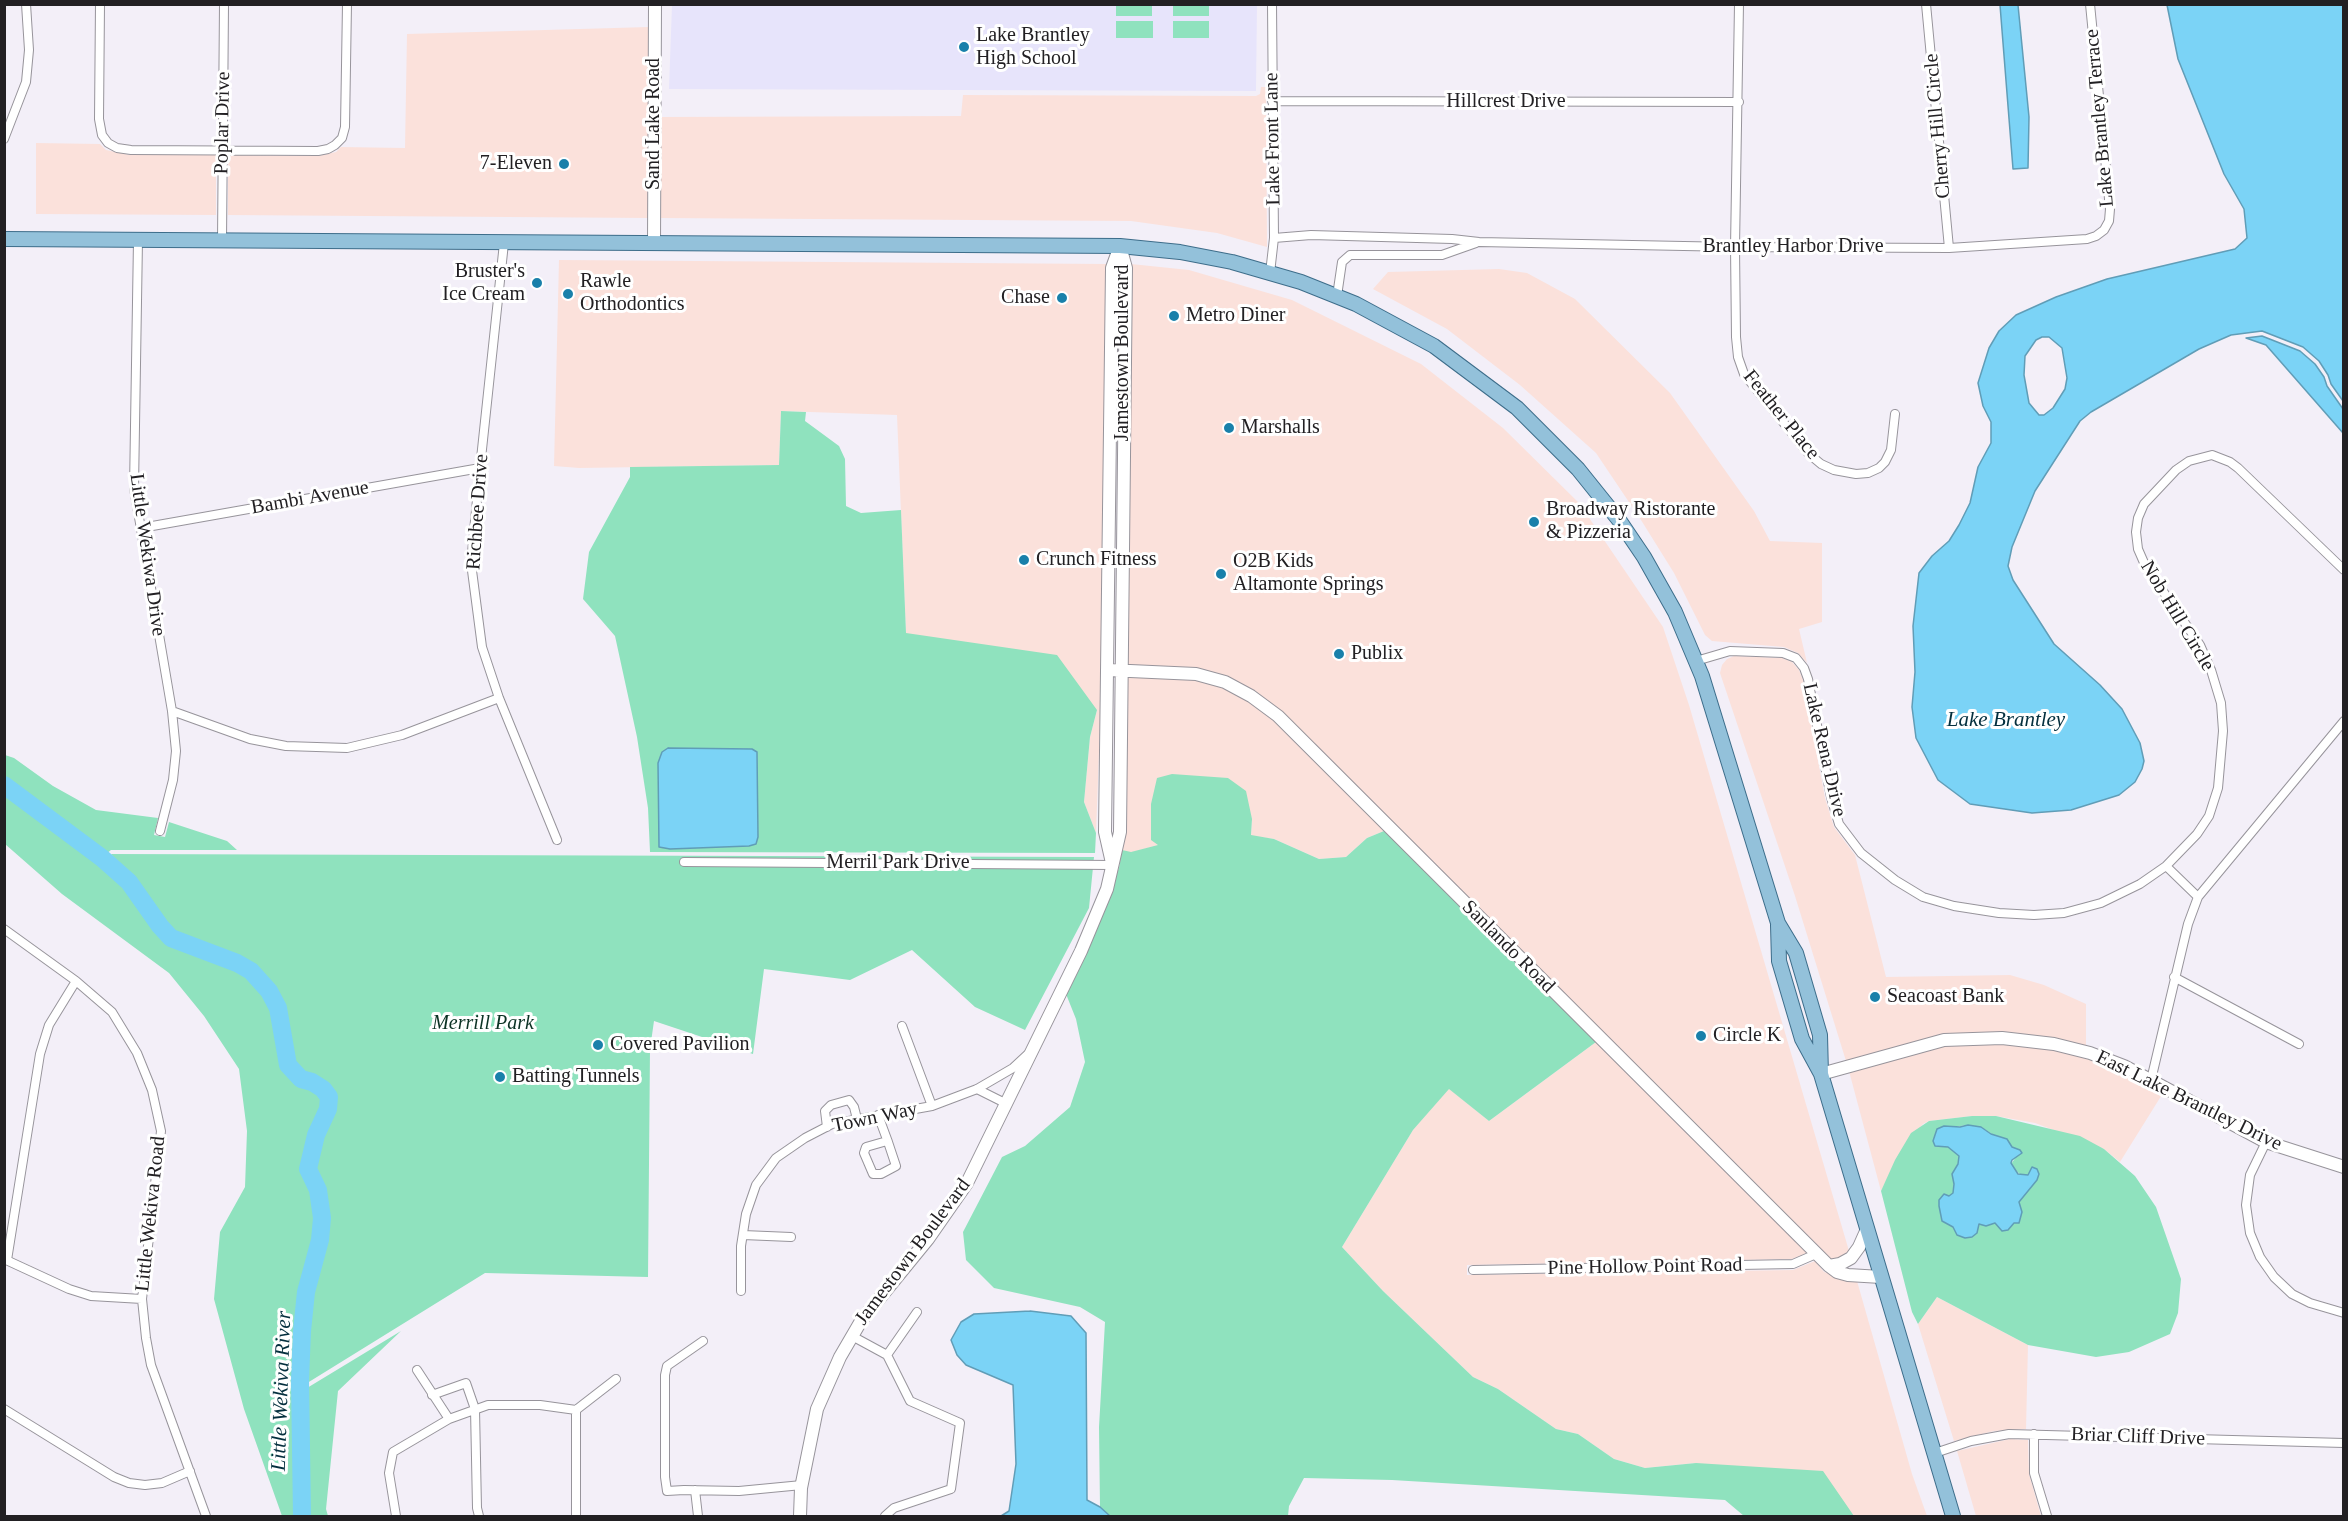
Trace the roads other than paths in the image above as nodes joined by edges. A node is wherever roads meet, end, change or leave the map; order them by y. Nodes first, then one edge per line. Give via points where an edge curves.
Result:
1 (26, 4) edge
2 (100, 4) edge
3 (224, 4) edge
4 (347, 4) edge
5 (655, 4) edge
6 (1272, 4) edge
7 (1739, 4) edge
8 (1926, 4) edge
9 (2090, 4) edge
10 (1272, 101) junction
11 (1739, 102) junction
12 (7, 128) edge
13 (4, 139) edge
14 (222, 150) junction
15 (2104, 230) joint
16 (1274, 238) junction
17 (4, 239) edge
18 (138, 240) junction
19 (222, 241) junction
20 (1479, 242) junction
21 (504, 243) junction
22 (654, 244) junction
23 (1120, 246) junction
24 (1735, 247) junction
25 (1949, 248) junction
26 (1270, 273) junction
27 (1336, 296) junction
28 (1895, 414) dead end
29 (480, 468) junction
30 (141, 528) junction
31 (2343, 570) edge
32 (1696, 661) junction
33 (1108, 670) junction
34 (1122, 671) junction
35 (499, 698) junction
36 (172, 711) junction
37 (2343, 721) edge
38 (160, 831) dead end
39 (557, 840) dead end
40 (684, 862) dead end
41 (1113, 865) junction
42 (2166, 866) junction
43 (2198, 897) junction
44 (1778, 923) junction
45 (4, 929) edge
46 (2174, 977) junction
47 (76, 981) junction
48 (902, 1026) dead end
49 (2300, 1044) dead end
50 (1032, 1051) junction
51 (1821, 1074) junction
52 (2151, 1080) junction
53 (977, 1089) junction
54 (1007, 1104) junction
55 (932, 1106) junction
56 (878, 1115) junction
57 (857, 1119) junction
58 (827, 1127) junction
59 (887, 1140) junction
60 (2266, 1142) junction
61 (2343, 1167) edge
62 (1867, 1229) junction
63 (743, 1235) junction
64 (791, 1237) dead end
65 (1816, 1254) junction
66 (6, 1260) edge
67 (1828, 1266) junction
68 (1473, 1270) dead end
69 (1881, 1277) junction
70 (741, 1291) dead end
71 (142, 1299) junction
72 (917, 1312) dead end
73 (2343, 1312) edge
74 (852, 1336) junction
75 (703, 1341) dead end
76 (886, 1355) junction
77 (417, 1370) dead end
78 (616, 1379) dead end
79 (432, 1395) junction
80 (4, 1409) edge
81 (475, 1409) junction
82 (576, 1410) junction
83 (448, 1419) junction
84 (2034, 1434) junction
85 (2343, 1443) edge
86 (1935, 1453) junction
87 (190, 1471) junction
88 (802, 1485) junction
89 (695, 1490) junction
90 (206, 1516) edge
91 (396, 1516) edge
92 (479, 1516) edge
93 (576, 1516) edge
94 (698, 1516) edge
95 (800, 1516) edge
96 (885, 1516) edge
97 (1953, 1516) edge
98 (2047, 1516) edge

1 - 12 street via 26,82
2 - 14 street via 99,119 108,143 130,150
3 - 14 street, Poplar Drive
4 - 14 street via 342,138 328,149 318,151
5 - 22 street, Sand Lake Road
6 - 10 street, Lake Front Lane
7 - 11 street
8 - 25 street, Cherry Hill Circle
9 - 15 street, Lake Brantley Terrace via 2110,209
10 - 11 street, Hillcrest Drive
10 - 16 street, Lake Front Lane
11 - 24 street
12 - 13 street
14 - 19 street, Poplar Drive
15 - 25 street, Brantley Harbor Drive via 2087,239
16 - 20 street, Brantley Harbor Drive via 1311,235
16 - 26 street, Lake Front Lane
17 - 18 main road
18 - 19 main road
18 - 30 street, Little Wekiwa Drive via 133,448
19 - 21 main road
20 - 24 street, Brantley Harbor Drive
20 - 27 street, Brantley Harbor Drive via 1442,255 1350,255 1342,262
21 - 22 main road
21 - 29 street, Richbee Drive
22 - 23 main road
23 - 26 main road via 1180,252
23 - 33 street, Jamestown Boulevard via 1112,268
23 - 34 street, Jamestown Boulevard via 1126,268
24 - 25 street, Brantley Harbor Drive
24 - 28 street, Feather Place via 1736,337 1744,374 1809,454 1834,470 1856,474 1879,468 1891,450
26 - 27 main road
27 - 32 main road via 1409,331 1460,363 1517,408 1564,453 1614,513 1644,557 1676,612
29 - 30 street, Bambi Avenue
29 - 35 street, Richbee Drive via 471,563 482,647
30 - 36 street, Little Wekiwa Drive
31 - 42 street, Nob Hill Circle via 2238,468 2212,455 2182,465 2144,504 2137,525 2138,549 2211,670 2221,703 2223,731 2218,788 2209,816
32 - 42 street, Lake Rena Drive via 1730,651 1783,653 1796,658 1808,679 1839,824 1861,853 1923,897 1999,913 2064,913 2101,903
32 - 44 main road
33 - 34 street, Sanlando Road
33 - 41 street, Jamestown Boulevard via 1105,832
34 - 41 street, Jamestown Boulevard via 1120,832
34 - 65 street, Sanlando Road via 1196,674 1225,682 1278,716
35 - 36 street via 402,735 347,748 259,741
35 - 39 street, Richbee Drive
36 - 38 street, Little Wekiwa Drive via 176,752
37 - 43 street
40 - 41 street, Merril Park Drive
41 - 50 street, Jamestown Boulevard via 1085,943
42 - 43 street
43 - 46 street
44 - 51 main road via 1779,961 1802,1039
44 - 51 main road via 1796,953 1820,1035
45 - 47 street, Little Wekiva Road
46 - 49 street
46 - 52 street
47 - 66 street via 49,1025 40,1054
47 - 71 street, Little Wekiva Road via 112,1012 137,1053 152,1090 160,1131
48 - 55 street
50 - 53 street, Town Way via 1013,1068
50 - 54 street, Jamestown Boulevard
51 - 52 street, East Lake Brantley Drive via 1944,1041 2002,1038 2090,1053
51 - 62 main road
52 - 60 street, East Lake Brantley Drive
53 - 54 street
53 - 55 street, Town Way
54 - 74 street, Jamestown Boulevard via 967,1183
55 - 56 street, Town Way
56 - 57 street, Town Way
56 - 59 street
57 - 58 street, Town Way
57 - 58 street via 849,1100 827,1108
58 - 63 street, Town Way via 776,1158 756,1185
59 - 59 street via 896,1166 873,1174 864,1154 868,1144
60 - 61 street, East Lake Brantley Drive
60 - 73 street via 2250,1175 2246,1205 2250,1233 2260,1257 2292,1294
62 - 67 street via 1851,1258
62 - 69 main road
63 - 64 street
63 - 70 street, Town Way
65 - 67 street, Sanlando Road
65 - 68 street, Pine Hollow Point Road via 1793,1264
66 - 71 street via 91,1296
67 - 69 street, Sanlando Road via 1848,1275
69 - 86 main road
71 - 87 street, Little Wekiva Road via 151,1365
72 - 76 street
74 - 76 street
74 - 88 street, Jamestown Boulevard via 818,1409
75 - 89 street via 667,1366 665,1375 668,1491
76 - 96 street via 910,1401 960,1423 951,1488 894,1508
77 - 79 street
78 - 82 street
79 - 81 street via 466,1383
79 - 83 street
80 - 87 street via 129,1483 162,1483
81 - 82 street via 488,1405 540,1405
81 - 83 street
81 - 92 street
82 - 93 street
83 - 91 street via 393,1452 389,1473
84 - 85 street, Briar Cliff Drive
84 - 86 street, Briar Cliff Drive via 1995,1436
84 - 98 street via 2034,1473
86 - 97 main road
87 - 90 street, Little Wekiva Road
88 - 89 street via 739,1491
88 - 95 street, Jamestown Boulevard
89 - 94 street

